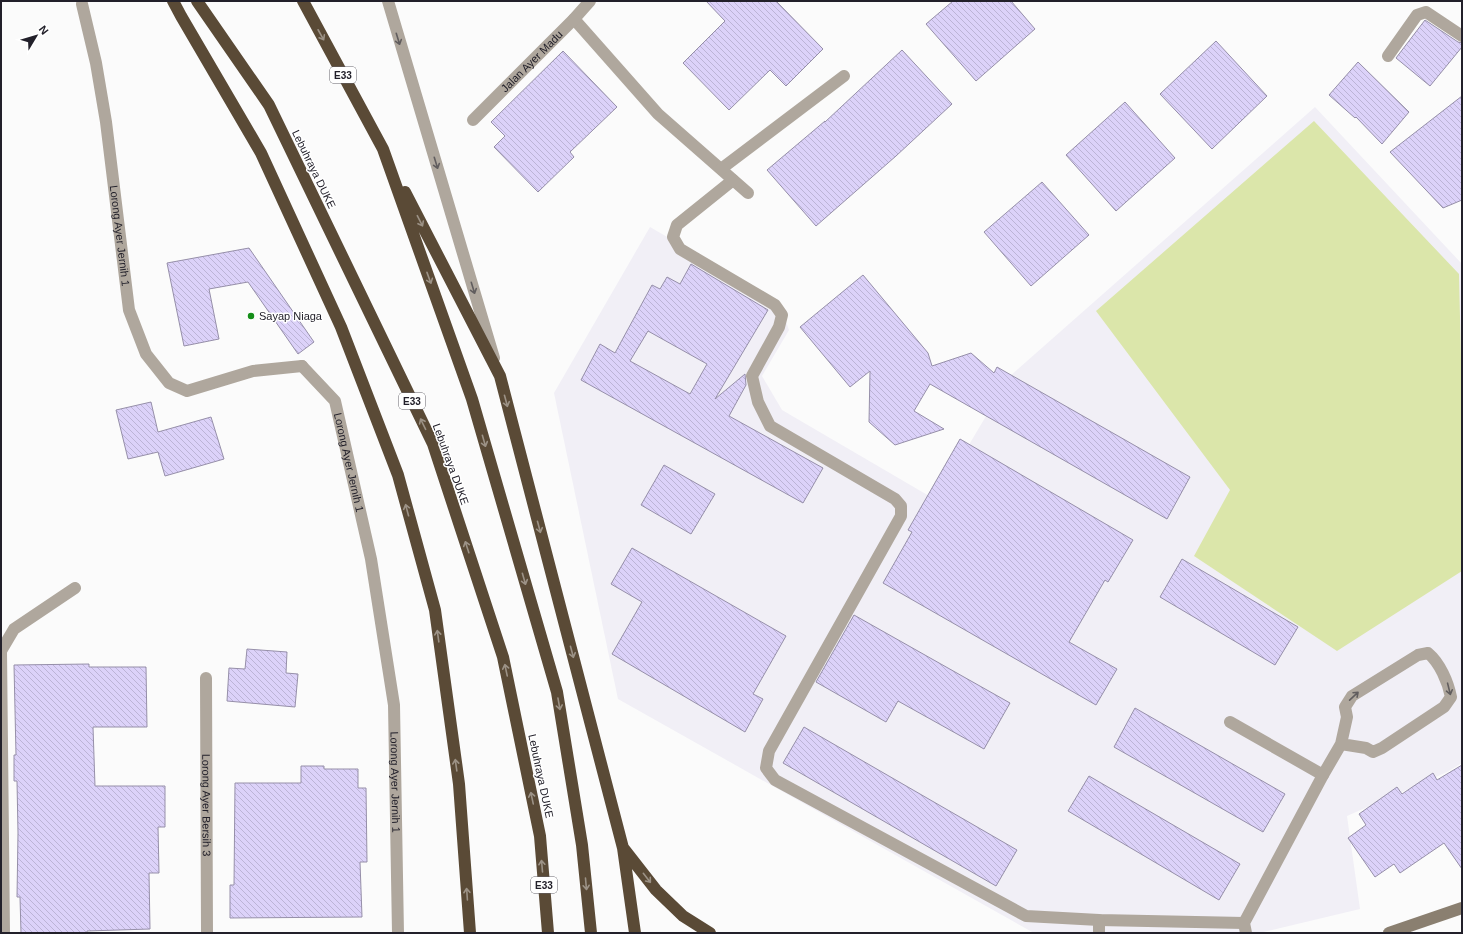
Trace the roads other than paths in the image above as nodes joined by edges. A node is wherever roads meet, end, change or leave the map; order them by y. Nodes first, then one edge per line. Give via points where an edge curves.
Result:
1 (174, 1) edge
2 (197, 1) edge
3 (303, 1) edge
4 (388, 1) edge
5 (590, 1) edge
6 (82, 4) dead end
7 (574, 19) junction
8 (1462, 36) edge
9 (1388, 56) dead end
10 (844, 76) dead end
11 (473, 120) dead end
12 (383, 149) junction
13 (721, 169) junction
14 (733, 180) junction
15 (748, 193) dead end
16 (500, 376) junction
17 (75, 588) dead end
18 (1, 651) edge
19 (206, 678) dead end
20 (1230, 722) dead end
21 (1341, 744) junction
22 (1323, 775) junction
23 (623, 848) junction
24 (1462, 908) edge
25 (1099, 920) junction
26 (1245, 928) edge
27 (4, 933) edge
28 (207, 933) edge
29 (398, 933) edge
30 (470, 933) edge
31 (548, 933) edge
32 (591, 933) edge
33 (635, 933) edge
34 (710, 933) edge
35 (1099, 933) edge
36 (1389, 933) edge

30 -> 1 highway via 459,784 435,610 398,475 341,327 261,153
31 -> 2 highway, Lebuhraya DUKE / E33 via 540,836 503,657 433,444 268,105
3 -> 12 highway, E33
4 -> 16 street
5 - 7 street, Jalan Ayer Madu
6 - 29 street, Lorong Ayer Jernih 1 via 106,122 129,310 146,354 169,383 187,391 253,371 302,366 335,401 371,559 394,705
7 - 11 street, Jalan Ayer Madu
7 - 13 street via 658,114
8 - 9 street via 1426,12 1417,15
10 - 13 street
12 -> 16 highway
12 -> 32 highway, E33 via 472,399 557,692 582,845
13 - 14 street
14 - 15 street
14 - 25 street via 677,225 673,237 680,249 775,305 782,315 779,327 752,376 758,402 770,426 895,499 901,506 901,516 769,751 766,768 775,780 1026,916
16 -> 23 highway
17 - 18 street via 14,629
18 - 27 street
19 - 28 street, Lorong Ayer Bersih 3
20 - 22 street
21 -> 21 street via 1348,717 1345,707 1352,696 1418,654 1428,653 1434,657 1449,686 1451,697 1444,707 1373,752 1366,748
21 - 22 street
22 - 26 street
23 - 33 highway
23 -> 34 highway via 656,890 683,916
24 - 36 main road
25 - 26 street
25 - 35 street

